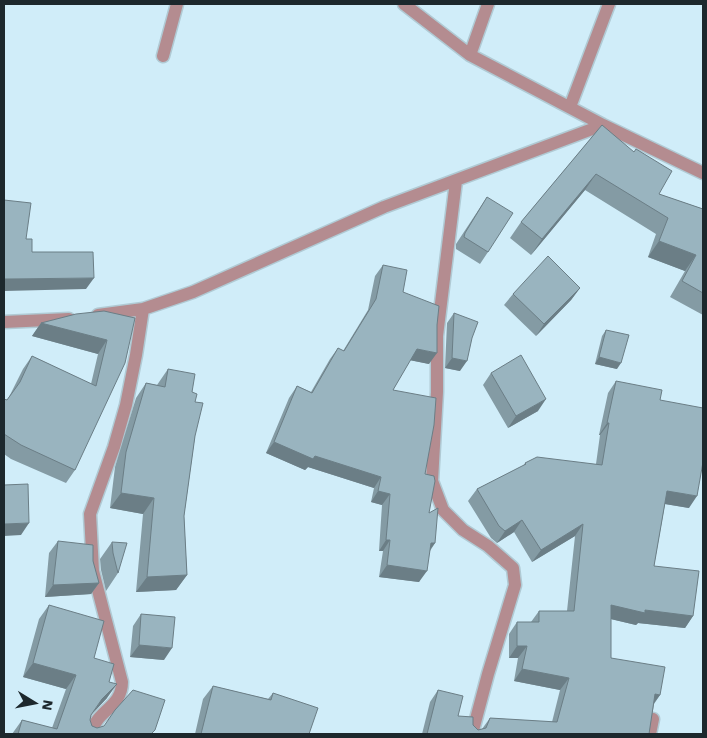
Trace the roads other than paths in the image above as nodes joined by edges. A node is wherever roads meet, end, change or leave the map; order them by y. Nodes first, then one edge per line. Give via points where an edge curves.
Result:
1 (177, 4) edge
2 (404, 4) edge
3 (488, 4) edge
4 (609, 4) edge
5 (470, 55) junction
6 (162, 56) dead end
7 (570, 107) junction
8 (604, 125) junction
9 (703, 173) edge
10 (456, 181) junction
11 (142, 309) junction
12 (4, 322) edge
13 (653, 719) edge
14 (88, 734) edge
15 (472, 734) edge
16 (650, 734) edge

1 - 6 street
2 - 5 street
3 - 5 street
4 - 7 street
5 - 7 street
7 - 8 street
8 - 9 street
8 - 10 street
10 - 11 street via 384,207 202,288
10 - 15 street via 438,336 432,481 443,510 463,530 513,568 515,585
11 - 12 street via 73,319
11 - 14 street via 126,406 90,514 93,571 122,689
13 - 16 street

